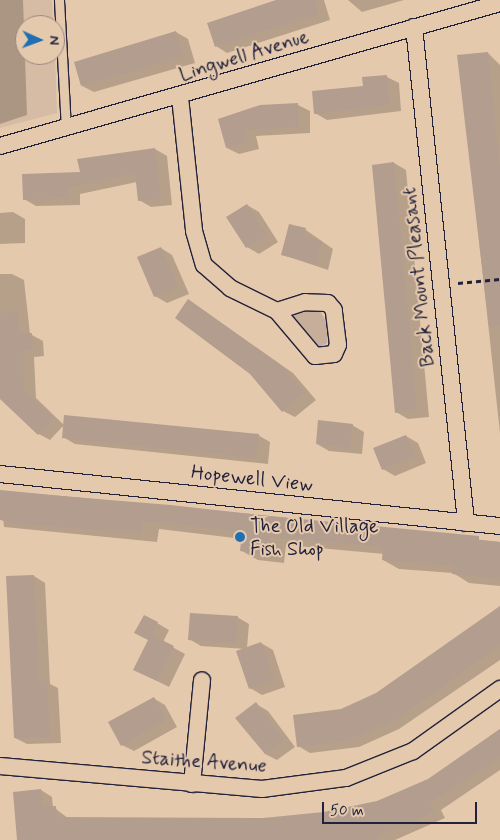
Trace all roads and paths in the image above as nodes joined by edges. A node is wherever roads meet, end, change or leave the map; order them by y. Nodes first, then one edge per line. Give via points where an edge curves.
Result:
1 (59, 0) edge
2 (500, 3) edge
3 (414, 27) junction
4 (180, 97) junction
5 (66, 128) junction
6 (0, 146) edge
7 (500, 279) edge
8 (441, 285) junction
9 (277, 311) dead end
10 (0, 474) edge
11 (466, 523) junction
12 (500, 526) edge
13 (202, 680) dead end
14 (500, 689) edge
15 (0, 766) edge
16 (192, 784) junction

1 - 5 lane
2 - 3 street, Lingwell Avenue
3 - 4 street, Lingwell Avenue
3 - 8 street, Back Mount Pleasant
4 - 5 street, Lingwell Avenue
4 - 9 street via 194,231 204,265 230,288
5 - 6 street, Lingwell Avenue
7 - 8 path
8 - 11 street, Back Mount Pleasant
10 - 11 street, Hopewell View
11 - 12 street, Hopewell View
13 - 16 street
14 - 16 street, Staithe Avenue via 413,751 346,778 262,789
15 - 16 street, Staithe Avenue

